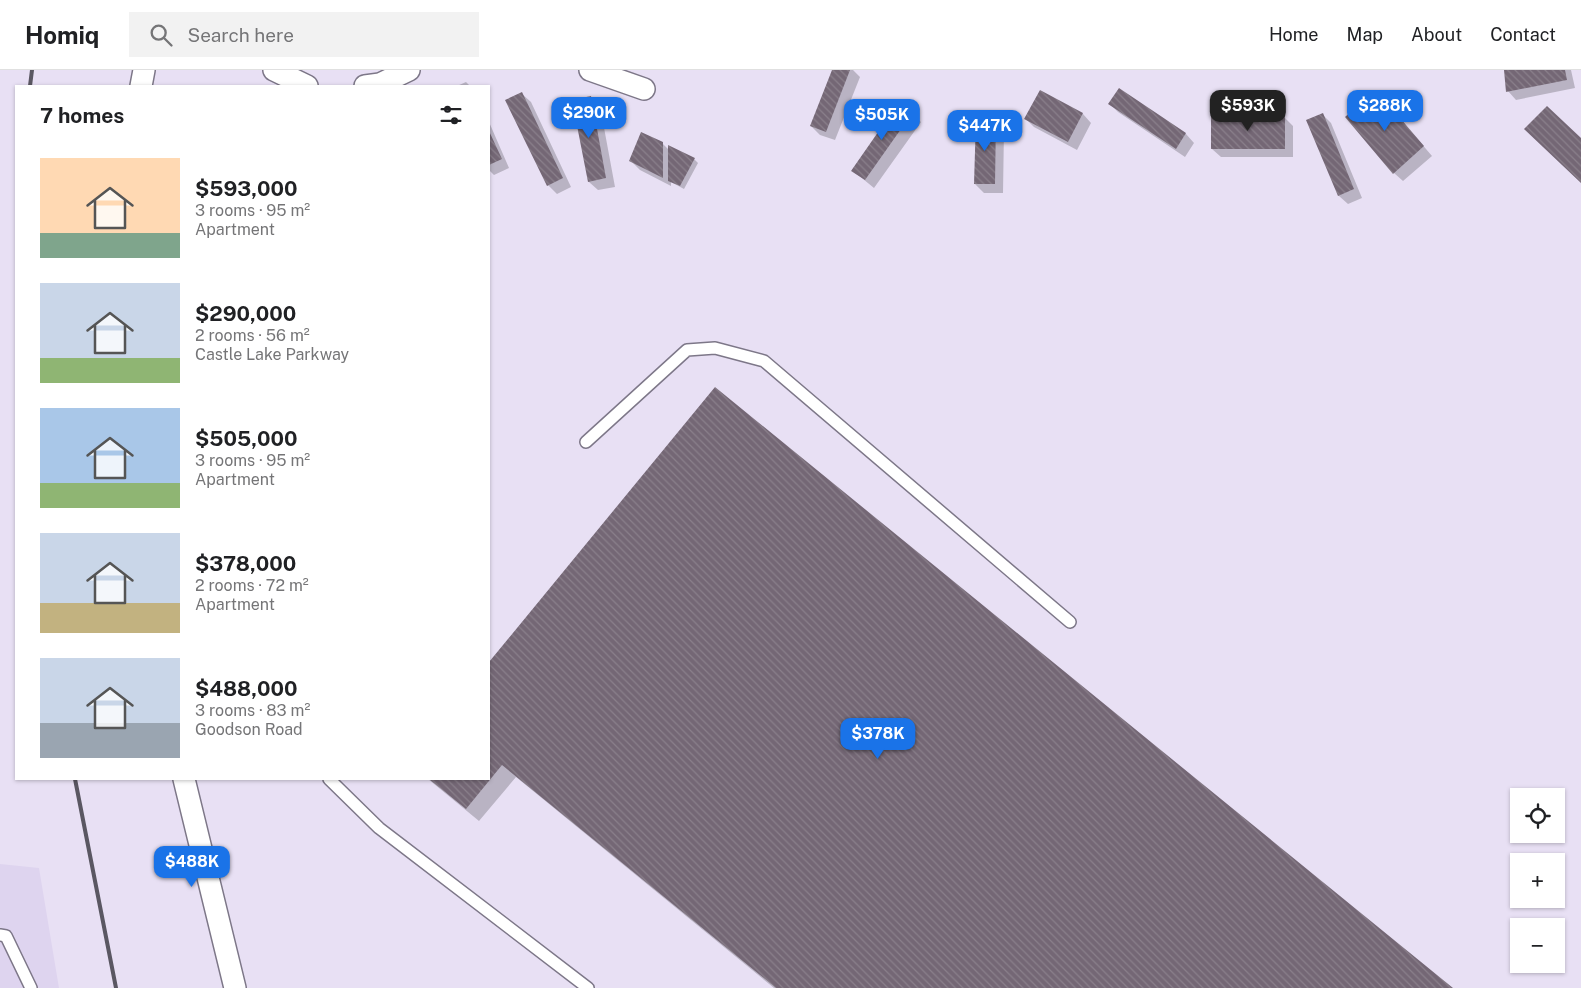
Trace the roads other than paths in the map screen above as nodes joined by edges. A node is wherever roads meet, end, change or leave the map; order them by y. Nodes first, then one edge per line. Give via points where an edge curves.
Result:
1 (144, 70) edge
2 (274, 70) edge
3 (409, 70) edge
4 (590, 70) edge
5 (141, 85) edge
6 (305, 85) edge
7 (372, 85) edge
8 (644, 89) dead end
9 (586, 442) dead end
10 (1070, 622) dead end
11 (184, 780) edge
12 (330, 780) edge
13 (0, 935) edge
14 (31, 988) edge
15 (235, 988) edge
16 (588, 988) edge

1 - 5 street
2 - 6 street
3 - 7 street
4 - 8 street
9 - 10 lane via 687,350 715,348 764,361
11 - 15 street
12 - 16 lane via 379,828
13 - 14 lane via 6,936

